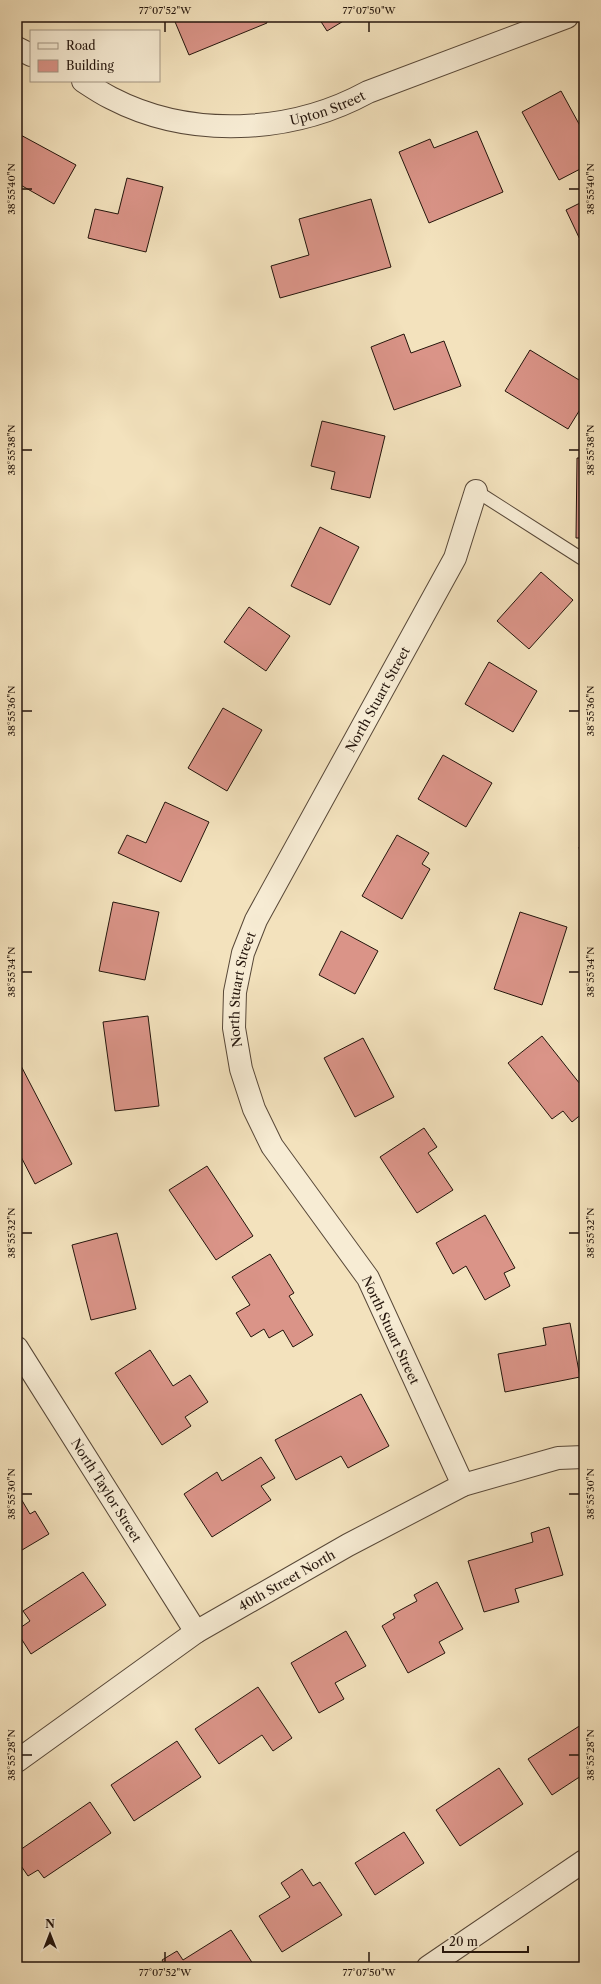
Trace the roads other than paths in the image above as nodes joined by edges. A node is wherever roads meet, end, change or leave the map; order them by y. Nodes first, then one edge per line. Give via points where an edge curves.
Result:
1 (567, 17) edge
2 (17, 48) edge
3 (30, 54) edge
4 (84, 82) edge
5 (476, 491) joint
6 (584, 560) edge
7 (17, 1348) edge
8 (584, 1457) edge
9 (463, 1485) junction
10 (196, 1632) junction
11 (17, 1762) edge
12 (584, 1861) edge
13 (428, 1967) edge

1 - 4 street, Upton Street via 313,115 270,124 231,127 190,124 149,114 111,99
2 - 3 street
5 - 6 lane
5 - 9 street, North Stuart Street via 455,558 256,920 243,953 234,1006 234,1028 241,1070 254,1109 272,1146 368,1278
7 - 10 street, North Taylor Street
8 - 9 street, 40th Street North via 558,1458
9 - 10 street, 40th Street North via 348,1545
10 - 11 street, 40th Street North
12 - 13 street

